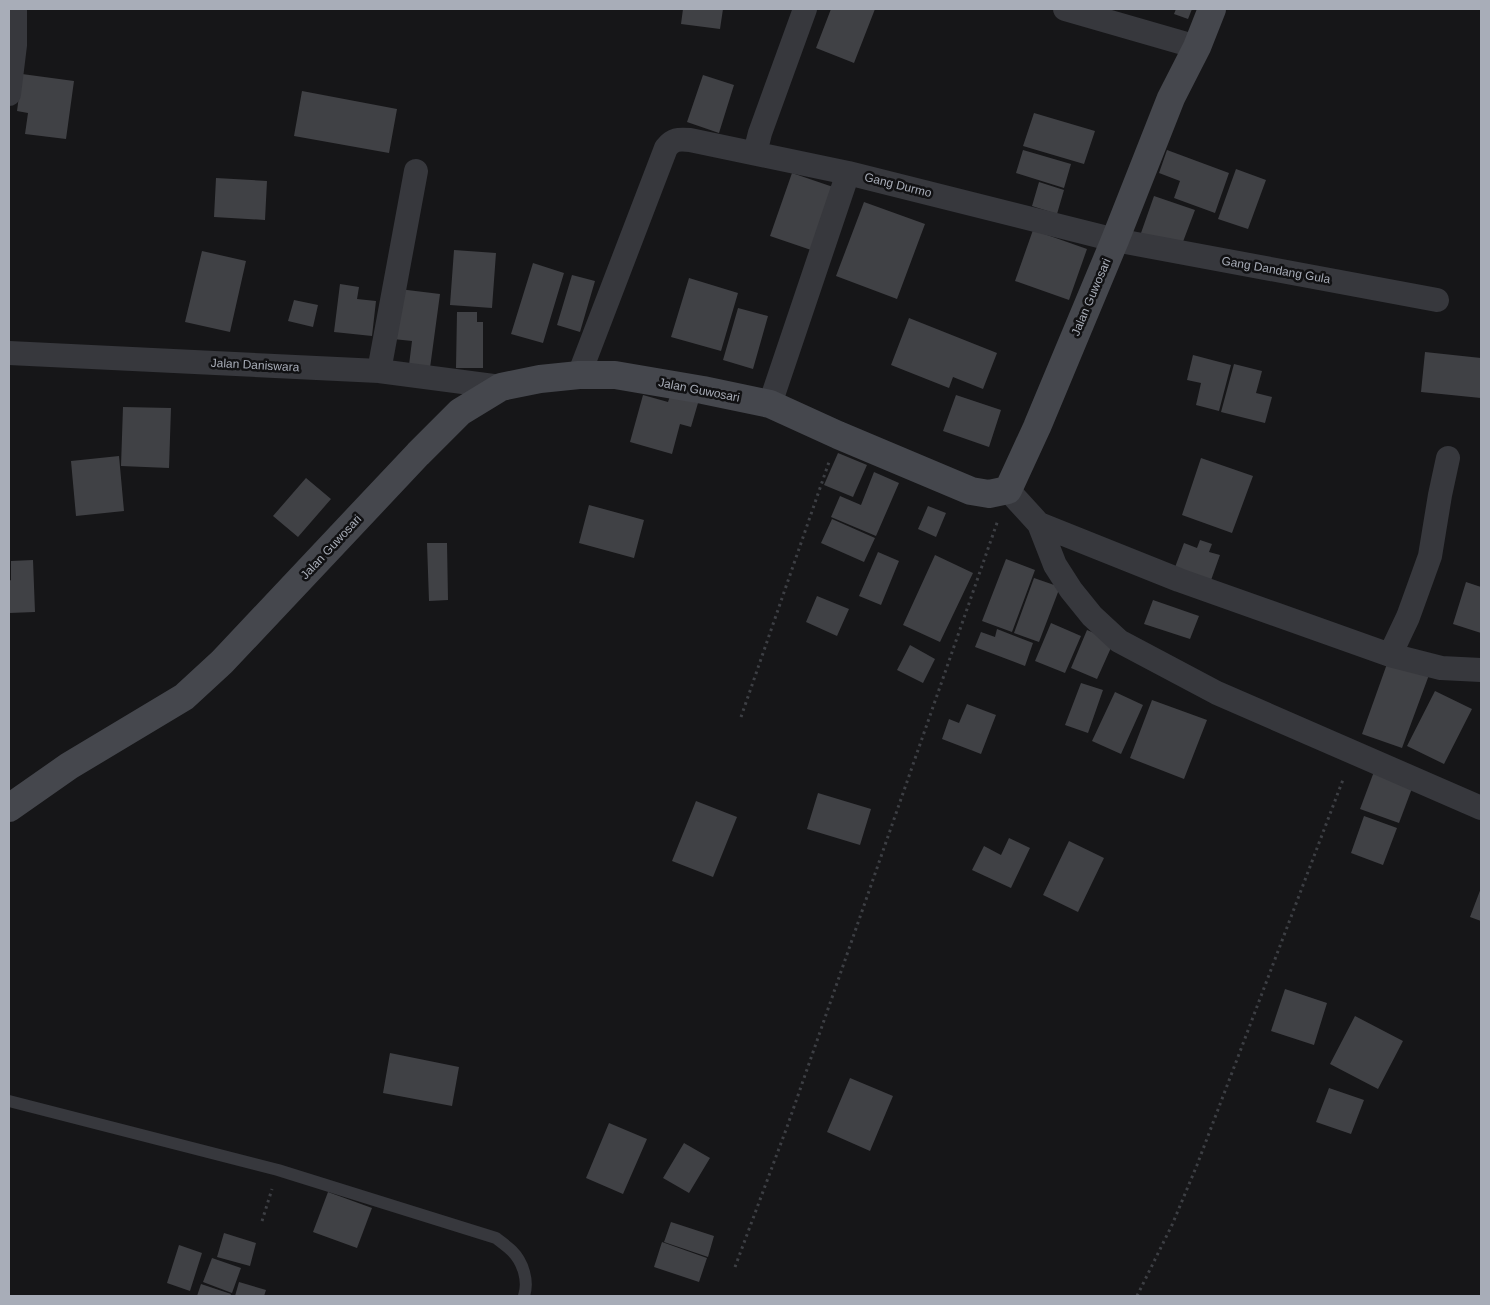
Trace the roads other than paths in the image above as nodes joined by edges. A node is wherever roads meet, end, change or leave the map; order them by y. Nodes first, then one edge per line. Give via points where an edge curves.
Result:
1 (15, 9) edge
2 (805, 9) edge
3 (1066, 9) edge
4 (1212, 9) edge
5 (1197, 47) junction
6 (9, 94) edge
7 (755, 153) junction
8 (416, 171) dead end
9 (848, 173) junction
10 (1115, 240) junction
11 (1437, 300) dead end
12 (9, 353) edge
13 (378, 371) junction
14 (578, 375) junction
15 (501, 387) junction
16 (770, 404) junction
17 (1448, 458) dead end
18 (1008, 490) junction
19 (1039, 524) junction
20 (1390, 655) junction
21 (1481, 670) edge
22 (9, 808) edge
23 (1481, 808) edge
24 (9, 1100) edge
25 (524, 1296) edge

1 - 6 street via 15,45
2 - 7 street
3 - 5 street
4 - 5 street, Jalan Guwosari
5 - 10 street, Jalan Guwosari via 1171,98
7 - 9 street, Gang Durmo
7 - 14 street, Gang Durmo via 679,139 666,148
8 - 13 street
9 - 10 street, Gang Durmo
9 - 16 street
10 - 11 street, Gang Dandang Gula
10 - 18 street, Jalan Guwosari
12 - 13 street, Jalan Daniswara
13 - 15 street, Jalan Daniswara
14 - 15 street, Jalan Guwosari
14 - 16 street, Jalan Guwosari via 615,375
15 - 22 street, Jalan Guwosari via 460,412 222,662 184,697 69,766
16 - 18 street, Jalan Guwosari via 971,491 989,494
17 - 20 street via 1430,556
18 - 19 street
19 - 20 street via 1178,580
19 - 23 street via 1055,565 1071,590 1092,616 1119,641 1217,693
20 - 21 street via 1441,668
24 - 25 lane via 278,1170 496,1238 513,1251 525,1271

